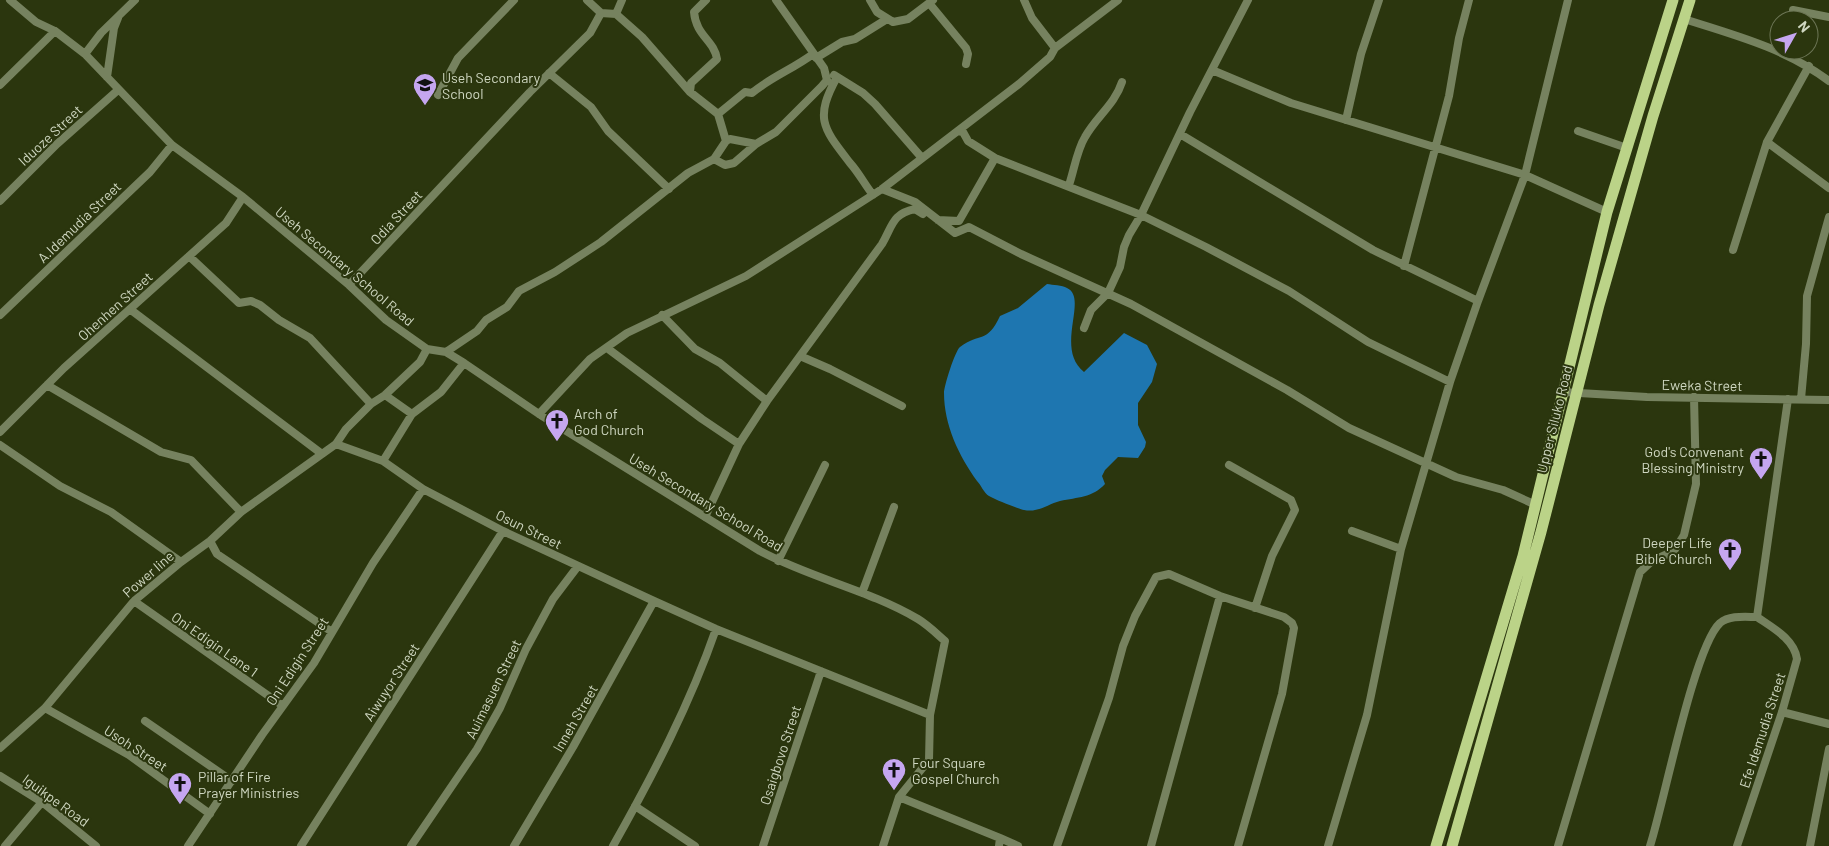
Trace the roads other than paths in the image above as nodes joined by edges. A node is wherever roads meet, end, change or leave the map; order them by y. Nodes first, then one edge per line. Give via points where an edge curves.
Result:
1 (10, 0) edge
2 (135, 0) edge
3 (514, 0) edge
4 (587, 0) edge
5 (622, 0) edge
6 (706, 0) edge
7 (776, 0) edge
8 (870, 0) edge
9 (1024, 0) edge
10 (1118, 0) edge
11 (1248, 0) edge
12 (1379, 0) edge
13 (1469, 0) edge
14 (1568, 0) edge
15 (1673, 0) edge
16 (1690, 0) edge
17 (931, 2) edge
18 (601, 13) junction
19 (119, 14) junction
20 (616, 14) junction
21 (887, 19) junction
22 (1684, 19) junction
23 (55, 31) junction
24 (1055, 48) junction
25 (85, 54) junction
26 (814, 56) junction
27 (966, 64) dead end
28 (1810, 66) junction
29 (824, 68) junction
30 (1212, 70) junction
31 (549, 73) junction
32 (107, 77) junction
33 (837, 77) junction
34 (1829, 81) edge
35 (1122, 82) dead end
36 (538, 83) junction
37 (0, 85) edge
38 (568, 88) junction
39 (118, 90) junction
40 (690, 92) junction
41 (438, 95) dead end
42 (718, 114) junction
43 (1346, 120) junction
44 (958, 131) junction
45 (1578, 131) dead end
46 (1180, 134) junction
47 (950, 137) junction
48 (726, 141) junction
49 (968, 142) junction
50 (1767, 142) junction
51 (756, 144) junction
52 (172, 145) junction
53 (1436, 148) junction
54 (1627, 148) junction
55 (922, 158) junction
56 (995, 158) junction
57 (714, 160) junction
58 (1525, 175) junction
59 (1069, 185) junction
60 (669, 188) junction
61 (1829, 188) edge
62 (882, 189) junction
63 (873, 194) junction
64 (242, 197) junction
65 (0, 201) edge
66 (1607, 212) junction
67 (1141, 215) junction
68 (1829, 217) edge
69 (938, 220) junction
70 (1733, 250) dead end
71 (189, 256) junction
72 (1404, 266) junction
73 (349, 284) junction
74 (1108, 293) junction
75 (1478, 301) junction
76 (131, 310) junction
77 (0, 315) edge
78 (662, 315) junction
79 (1084, 328) dead end
80 (607, 348) junction
81 (427, 349) junction
82 (446, 352) junction
83 (800, 356) junction
84 (464, 363) junction
85 (1450, 382) junction
86 (47, 385) junction
87 (1562, 392) junction
88 (1576, 394) junction
89 (385, 395) junction
90 (1694, 397) junction
91 (1788, 399) junction
92 (1801, 399) junction
93 (1829, 400) edge
94 (767, 401) junction
95 (371, 404) junction
96 (902, 406) dead end
97 (412, 414) junction
98 (539, 414) junction
99 (1, 430) edge
100 (336, 444) junction
101 (739, 444) junction
102 (0, 445) edge
103 (322, 454) junction
104 (383, 461) junction
105 (825, 464) dead end
106 (1229, 465) dead end
107 (1426, 465) junction
108 (423, 489) junction
109 (1536, 505) junction
110 (894, 507) dead end
111 (241, 512) junction
112 (705, 517) junction
113 (503, 531) junction
114 (1352, 532) dead end
115 (210, 541) junction
116 (1401, 549) junction
117 (778, 561) junction
118 (181, 562) junction
119 (578, 566) junction
120 (862, 593) junction
121 (1220, 596) junction
122 (134, 601) junction
123 (654, 601) junction
124 (1255, 608) junction
125 (1757, 617) junction
126 (716, 629) junction
127 (332, 632) junction
128 (821, 671) junction
129 (283, 706) junction
130 (45, 708) junction
131 (1782, 712) junction
132 (930, 715) junction
133 (145, 721) dead end
134 (1829, 724) edge
135 (0, 748) edge
136 (1829, 749) edge
137 (0, 776) edge
138 (232, 781) junction
139 (899, 797) junction
140 (42, 802) junction
141 (635, 806) junction
142 (210, 814) junction
143 (1000, 842) edge
144 (5, 846) edge
145 (96, 846) edge
146 (188, 846) edge
147 (301, 846) edge
148 (410, 846) edge
149 (514, 846) edge
150 (612, 846) edge
151 (695, 846) edge
152 (763, 846) edge
153 (883, 846) edge
154 (1018, 846) edge
155 (1057, 846) edge
156 (1151, 846) edge
157 (1238, 846) edge
158 (1328, 846) edge
159 (1436, 846) edge
160 (1452, 846) edge
161 (1558, 846) edge
162 (1650, 846) edge
163 (1737, 846) edge
164 (1810, 846) edge

1 - 23 street, Useh Secondary School Road via 36,22
2 - 19 street
3 - 41 street via 458,58
4 - 18 street
5 - 20 street
6 - 40 street via 694,12 696,28 713,47 717,58 691,83
7 - 26 street
8 - 21 street via 877,12
9 - 24 street via 1032,18
10 - 24 street
11 - 30 street
12 - 43 street via 1361,54
13 - 53 street
14 - 58 street
15 - 54 main road, Upper Siluko Road
16 - 22 main road, Upper Siluko Road
17 - 21 street via 908,19 893,22
17 - 27 street via 966,48
18 - 20 street
18 - 31 street, Odia Street via 590,33
19 - 25 street
19 - 32 street
20 - 40 street via 642,37
21 - 26 street via 855,39
22 - 28 street via 1751,40
22 - 88 main road, Upper Siluko Road via 1653,116
23 - 25 street, Useh Secondary School Road
23 - 37 street
24 - 44 street via 1039,68
25 - 32 street, Useh Secondary School Road
26 - 29 street
26 - 42 street via 769,79 752,93 745,92
28 - 34 street
28 - 50 street
29 - 33 street
29 - 51 street via 827,80 822,86 776,132
30 - 43 street via 1291,103
30 - 46 street
31 - 36 street, Odia Street
31 - 38 street
32 - 39 street, Useh Secondary School Road
33 - 55 street via 875,104
33 - 63 street via 825,98 826,131
35 - 59 street via 1118,96 1084,138
36 - 38 street via 545,81
36 - 73 street, Odia Street
38 - 60 street via 591,107 608,132
39 - 52 street, Useh Secondary School Road
39 - 65 street, Iduoze Street
40 - 42 street
42 - 48 street
43 - 53 street
44 - 47 street
44 - 49 street via 963,132
45 - 54 street
46 - 67 street
46 - 72 street
47 - 49 street
47 - 55 street
48 - 51 street
48 - 57 street
49 - 56 street
50 - 61 street
50 - 70 street
51 - 57 street via 734,163 724,165
52 - 64 street, Useh Secondary School Road
52 - 77 street, A.Idemudia Street via 150,172
53 - 58 street
53 - 72 street
54 - 66 main road, Upper Siluko Road
55 - 62 street
56 - 59 street
56 - 69 street via 959,221
57 - 60 street via 688,173
58 - 66 street
58 - 75 street
59 - 67 street
60 - 82 street via 601,242 519,291 507,307
62 - 63 street
62 - 69 street via 915,202
63 - 78 street via 746,276
64 - 71 street, Ohenhen Street via 226,223
64 - 73 street, Useh Secondary School Road
66 - 87 main road, Upper Siluko Road
67 - 74 street via 1124,247 1120,267
67 - 85 street via 1288,291 1368,342
68 - 92 street via 1807,296
69 - 74 street via 955,233 969,227
69 - 83 street via 915,209 896,216 882,244
71 - 76 street, Ohenhen Street
71 - 95 street via 240,303 251,301 260,305 310,338
72 - 75 street
73 - 81 street, Useh Secondary School Road via 386,320
74 - 79 street via 1091,310
74 - 107 street via 1287,390 1349,428
75 - 85 street
76 - 86 street, Ohenhen Street
76 - 103 street
78 - 80 street via 627,333
78 - 94 street via 695,349 720,363
80 - 98 street via 590,359
80 - 101 street
81 - 82 street, Useh Secondary School Road
81 - 89 street, Power line via 420,362
82 - 84 street, Useh Secondary School Road
83 - 94 street
83 - 96 street
84 - 97 street via 441,392
84 - 98 street, Useh Secondary School Road
85 - 107 street
86 - 99 street, Ohenhen Street
86 - 111 street via 161,452 191,460
87 - 88 street
87 - 109 main road, Upper Siluko Road
88 - 90 street, Eweka Street
88 - 160 main road, Upper Siluko Road via 1542,532
89 - 95 street, Power line
89 - 97 street
90 - 91 street, Eweka Street
90 - 161 street via 1696,484 1684,535 1674,551 1652,560 1640,572
91 - 92 street, Eweka Street
91 - 125 street
92 - 93 street, Eweka Street
94 - 101 street
95 - 100 street, Power line
97 - 104 street
98 - 112 street, Useh Secondary School Road
100 - 103 street, Power line
100 - 104 street, Osun Street
101 - 112 street
102 - 118 street via 60,486 112,512
103 - 111 street, Power line
104 - 108 street, Osun Street
105 - 117 street
106 - 124 street via 1291,500 1296,510 1272,556
107 - 109 street via 1456,478 1503,490
107 - 116 street
108 - 113 street, Osun Street
108 - 127 street, Oni Edigin Street
109 - 159 main road, Upper Siluko Road
110 - 120 street
111 - 115 street, Power line
112 - 117 street, Useh Secondary School Road
113 - 119 street, Osun Street
113 - 147 street, Aiwuyor Street
114 - 116 street
115 - 118 street, Power line
115 - 127 street via 217,554
116 - 158 street via 1367,715
117 - 120 street, Useh Secondary School Road
118 - 122 street, Power line
119 - 123 street, Osun Street
119 - 148 street, Auimasuen Street via 548,607 477,749
120 - 132 street, Useh Secondary School Road via 919,619 946,641
121 - 124 street
121 - 155 street via 1169,574 1156,577 1123,646 1109,698
121 - 156 street
122 - 129 street, Oni Edigin Lane 1
122 - 130 street, Power line
123 - 126 street, Osun Street
123 - 149 street, Inneh Street
124 - 157 street via 1292,622 1294,638 1282,694
125 - 131 street, Efe Idemudia Street via 1788,639 1796,651 1797,659
125 - 162 street via 1731,618 1722,622 1708,638
126 - 128 street, Osun Street
126 - 141 street via 702,670
127 - 129 street, Oni Edigin Street
128 - 132 street, Osun Street
128 - 152 street, Osaigbovo Street
129 - 138 street, Oni Edigin Street
130 - 135 street, Power line
130 - 142 street, Usoh Street via 128,755
131 - 134 street
131 - 163 street, Efe Idemudia Street
132 - 139 street via 929,760
133 - 138 street
136 - 164 street
137 - 140 street, Iguikpe Road
138 - 142 street, Oni Edigin Street
139 - 143 street
139 - 153 street
140 - 144 street
140 - 145 street, Iguikpe Road
141 - 150 street
141 - 151 street
142 - 146 street, Oni Edigin Street
143 - 154 street

